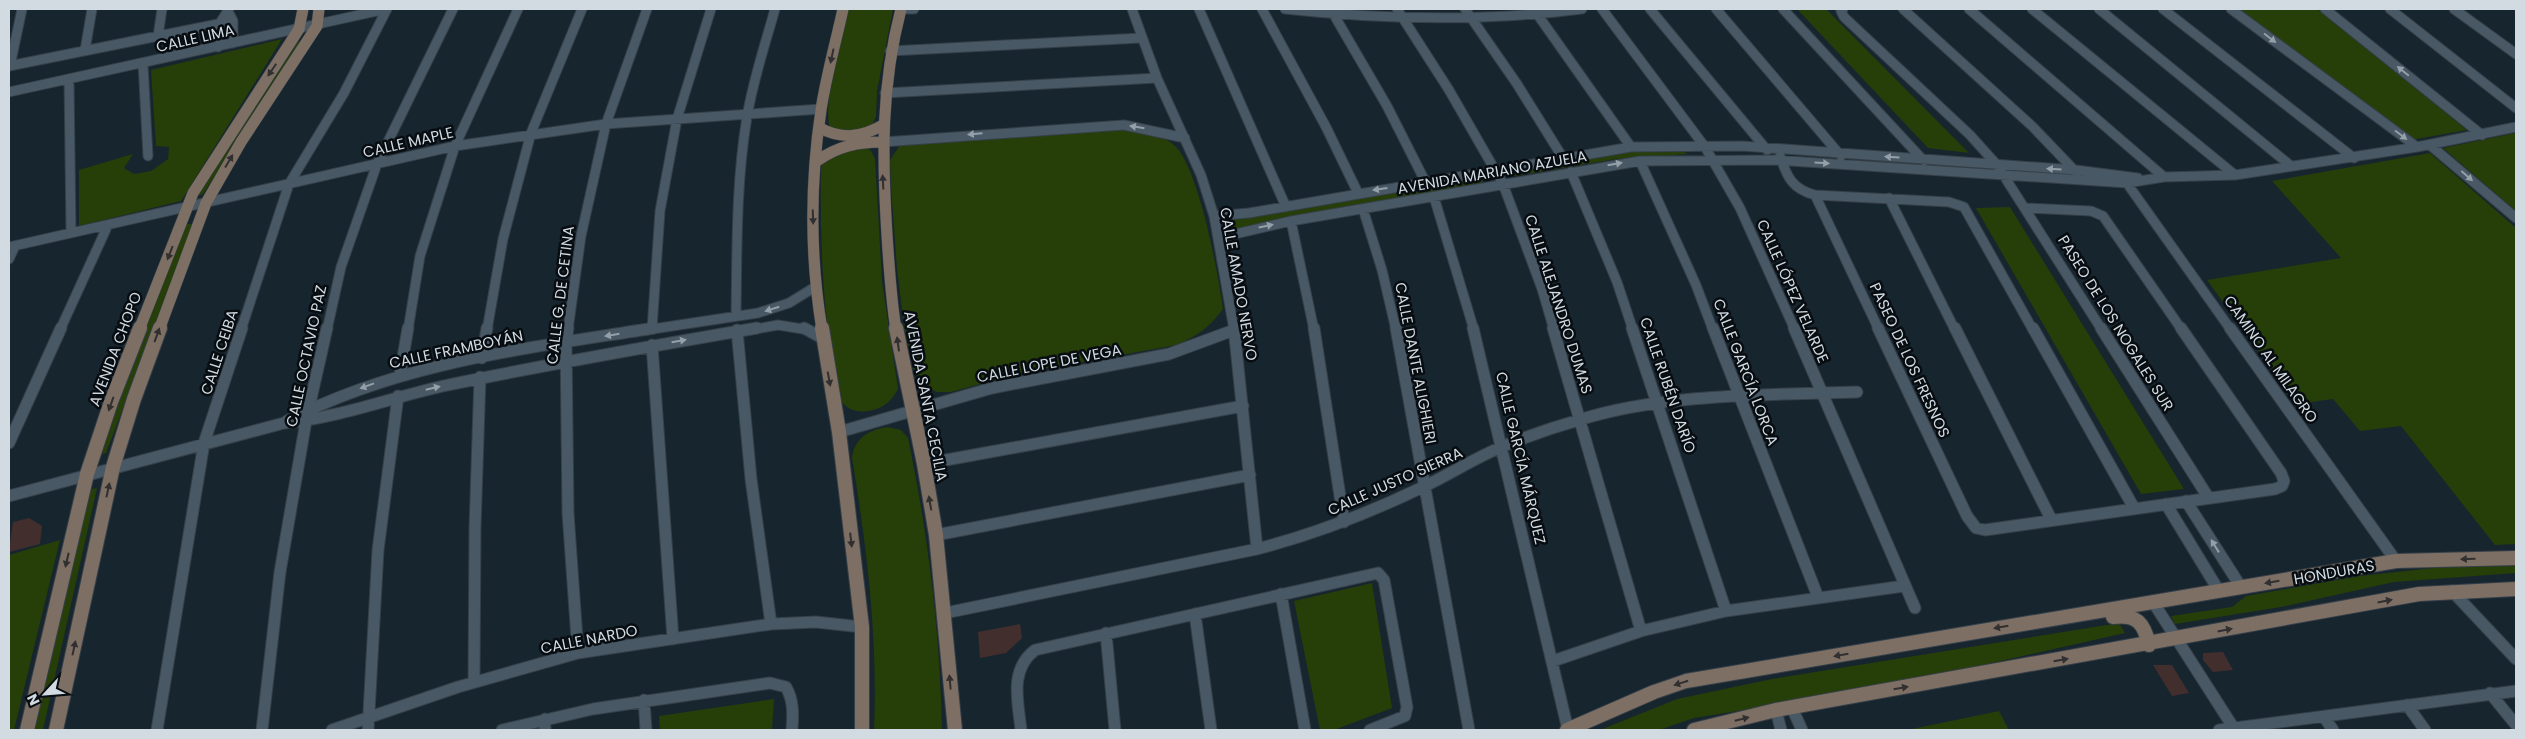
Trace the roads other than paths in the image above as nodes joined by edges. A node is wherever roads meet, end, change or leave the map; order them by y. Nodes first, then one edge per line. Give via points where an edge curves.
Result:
1 (22, 9) edge
2 (92, 9) edge
3 (162, 9) edge
4 (303, 9) edge
5 (319, 9) edge
6 (387, 9) edge
7 (453, 9) edge
8 (518, 9) edge
9 (582, 9) edge
10 (647, 9) edge
11 (711, 9) edge
12 (775, 9) edge
13 (843, 9) edge
14 (901, 9) edge
15 (914, 9) edge
16 (1132, 9) edge
17 (1199, 9) edge
18 (1262, 9) edge
19 (1285, 9) edge
20 (1397, 9) edge
21 (1465, 9) edge
22 (1582, 9) edge
23 (1602, 9) edge
24 (1650, 9) edge
25 (1716, 9) edge
26 (1783, 9) edge
27 (1844, 9) edge
28 (1903, 9) edge
29 (1968, 9) edge
30 (2032, 9) edge
31 (2099, 9) edge
32 (2163, 9) edge
33 (2231, 9) edge
34 (2325, 9) edge
35 (2390, 9) edge
36 (2454, 9) edge
37 (229, 10) edge
38 (1536, 12) edge
39 (1334, 15) junction
40 (1404, 20) junction
41 (1473, 20) junction
42 (233, 21) junction
43 (220, 23) junction
44 (317, 26) junction
45 (299, 30) junction
46 (158, 36) junction
47 (1141, 38) junction
48 (233, 43) junction
49 (218, 47) junction
50 (86, 50) junction
51 (890, 51) junction
52 (2516, 54) edge
53 (143, 64) junction
54 (9, 66) edge
55 (1157, 78) junction
56 (70, 80) junction
57 (9, 92) edge
58 (885, 93) junction
59 (2516, 108) edge
60 (821, 109) junction
61 (748, 114) junction
62 (677, 119) junction
63 (606, 124) junction
64 (883, 125) junction
65 (2516, 127) edge
66 (820, 128) junction
67 (531, 133) junction
68 (2482, 135) junction
69 (1185, 138) junction
70 (883, 142) junction
71 (2430, 145) junction
72 (455, 146) junction
73 (1631, 147) junction
74 (1705, 147) junction
75 (2417, 147) junction
76 (1766, 149) junction
77 (1778, 150) junction
78 (1840, 154) junction
79 (148, 156) dead end
80 (1563, 158) junction
81 (2354, 158) junction
82 (1922, 159) junction
83 (1713, 160) junction
84 (1778, 160) junction
85 (817, 161) junction
86 (1640, 161) junction
87 (376, 164) junction
88 (1844, 164) junction
89 (1997, 165) junction
90 (2291, 166) junction
91 (1931, 170) junction
92 (2076, 170) junction
93 (1497, 171) junction
94 (1571, 172) junction
95 (2004, 174) junction
96 (2235, 175) junction
97 (2164, 177) junction
98 (2124, 178) junction
99 (2083, 180) junction
100 (1426, 182) junction
101 (289, 184) junction
102 (1503, 184) junction
103 (1358, 192) junction
104 (1815, 196) junction
105 (1434, 197) junction
106 (1889, 198) junction
107 (206, 203) junction
108 (1286, 206) junction
109 (187, 207) junction
110 (2026, 208) junction
111 (1363, 209) junction
112 (1214, 216) junction
113 (2516, 218) edge
114 (1291, 221) junction
115 (108, 226) junction
116 (71, 233) junction
117 (1218, 238) junction
118 (12, 246) edge
119 (9, 259) edge
120 (815, 287) junction
121 (736, 316) junction
122 (652, 329) junction
123 (737, 330) junction
124 (1234, 330) junction
125 (822, 338) junction
126 (566, 343) junction
127 (652, 345) junction
128 (482, 358) junction
129 (565, 360) junction
130 (400, 374) junction
131 (480, 377) junction
132 (1857, 392) dead end
133 (1821, 393) junction
134 (398, 396) junction
135 (1739, 396) junction
136 (1659, 403) junction
137 (1243, 406) junction
138 (309, 408) junction
139 (912, 410) junction
140 (1580, 419) junction
141 (306, 421) junction
142 (284, 423) junction
143 (839, 432) junction
144 (204, 443) junction
145 (9, 444) edge
146 (1503, 446) junction
147 (924, 464) junction
148 (113, 467) junction
149 (87, 474) junction
150 (1250, 475) junction
151 (1424, 487) junction
152 (9, 496) edge
153 (2208, 498) junction
154 (2186, 501) junction
155 (2166, 504) junction
156 (2134, 508) junction
157 (2052, 519) junction
158 (1344, 522) junction
159 (936, 535) junction
160 (1257, 549) junction
161 (2516, 558) edge
162 (2396, 561) junction
163 (1904, 586) junction
164 (2241, 587) junction
165 (2516, 589) edge
166 (2219, 591) junction
167 (2452, 591) junction
168 (1281, 594) junction
169 (1818, 597) junction
170 (2153, 602) junction
171 (1914, 608) dead end
172 (1726, 611) junction
173 (945, 613) junction
174 (1195, 614) junction
175 (2030, 622) junction
176 (771, 624) junction
177 (862, 627) junction
178 (1641, 631) junction
179 (1106, 633) junction
180 (672, 638) junction
181 (2177, 639) junction
182 (2149, 644) junction
183 (578, 653) junction
184 (2516, 658) edge
185 (1553, 661) junction
186 (474, 682) junction
187 (2516, 691) edge
188 (2490, 693) junction
189 (644, 700) junction
190 (2407, 705) junction
191 (1792, 708) junction
192 (1776, 710) junction
193 (369, 717) junction
194 (2324, 717) junction
195 (545, 725) edge
196 (2516, 725) edge
197 (2234, 729) edge
198 (27, 730) edge
199 (56, 730) edge
200 (157, 730) edge
201 (262, 730) edge
202 (332, 730) edge
203 (368, 730) edge
204 (502, 730) edge
205 (646, 730) edge
206 (792, 730) edge
207 (862, 730) edge
208 (955, 730) edge
209 (1021, 730) edge
210 (1115, 730) edge
211 (1211, 730) edge
212 (1305, 730) edge
213 (1370, 730) edge
214 (1469, 730) edge
215 (1568, 730) edge
216 (1694, 730) edge
217 (1781, 730) edge
218 (1802, 730) edge
219 (2219, 730) edge
220 (2333, 730) edge
221 (2424, 730) edge

1 - 54 street
2 - 50 street
3 - 46 street
4 - 45 street, AVENIDA CHOPO
5 - 44 street
6 - 44 street, CALLE LIMA
6 - 101 street, CALLE CEIBA via 344,93
7 - 87 street, CALLE OCTAVIO PAZ
8 - 72 street
9 - 67 street
10 - 63 street, CALLE G. DE CETINA
11 - 62 street
12 - 61 street
13 -> 60 street
14 - 15 street
14 - 51 street, AVENIDA SANTA CECILIA
16 - 47 street, CALLE AMADO NERVO
17 - 108 street
18 - 103 street
19 - 39 street
20 - 40 street, CALLE ALEJANDRO DUMAS
21 - 41 street
22 - 38 street
23 - 74 street, CALLE LÓPEZ VELARDE
24 - 76 street
25 - 78 street
26 - 82 street
27 - 89 street, PASEO DE LOS NOGALES SUR via 1841,11 1844,18 1970,135
28 - 92 street
29 - 97 street
30 - 96 street
31 - 90 street
32 - 81 street
33 -> 75 street
68 -> 34 street
35 - 59 street
36 - 52 street
37 - 42 street
37 - 43 street
38 - 41 street
38 - 73 street
39 - 40 street
39 - 100 street via 1387,106
40 - 41 street
40 - 93 street, CALLE ALEJANDRO DUMAS
41 - 80 street
42 - 43 street
42 - 48 street
43 - 46 street
43 - 49 street
44 - 45 street, CALLE LIMA
107 -> 44 street via 241,142
45 - 48 street, CALLE LIMA
45 -> 109 street, AVENIDA CHOPO via 224,142
46 - 50 street
47 - 51 street
47 - 55 street, CALLE AMADO NERVO
48 - 49 street, CALLE LIMA
49 - 53 street, CALLE LIMA
50 - 54 street
51 - 58 street, AVENIDA SANTA CECILIA
53 - 56 street, CALLE LIMA
53 - 79 street
55 - 58 street
55 - 69 street, CALLE AMADO NERVO
56 - 57 street, CALLE LIMA
56 - 116 street
58 - 64 street, AVENIDA SANTA CECILIA
60 - 61 street, CALLE MAPLE
60 - 66 street
61 - 62 street, CALLE MAPLE
61 - 121 street via 737,215
62 - 63 street, CALLE MAPLE
62 - 122 street via 660,211
63 - 67 street, CALLE MAPLE
63 - 126 street, CALLE G. DE CETINA via 581,236
64 - 66 street via 849,138 833,136
64 - 70 street, AVENIDA SANTA CECILIA
65 - 68 street
66 - 85 street
67 - 72 street, CALLE MAPLE
67 - 128 street via 503,240
68 - 71 street
69 -> 70 street via 1124,125
69 - 112 street, CALLE AMADO NERVO
70 - 85 street via 842,145
139 -> 70 street, AVENIDA SANTA CECILIA via 892,305
71 - 75 street
71 -> 113 street
72 - 87 street, CALLE MAPLE
72 - 130 street via 420,256
73 - 74 street, AVENIDA MARIANO AZUELA
73 - 80 street, AVENIDA MARIANO AZUELA
74 - 76 street, AVENIDA MARIANO AZUELA
74 - 83 street, CALLE LÓPEZ VELARDE
75 - 81 street
76 - 77 street, AVENIDA MARIANO AZUELA
76 - 84 street
77 - 78 street, AVENIDA MARIANO AZUELA
77 - 84 street
82 -> 78 street, AVENIDA MARIANO AZUELA
78 - 88 street
80 - 93 street, AVENIDA MARIANO AZUELA
81 - 90 street
82 - 89 street, AVENIDA MARIANO AZUELA
82 - 91 street
83 - 84 street, AVENIDA MARIANO AZUELA
83 - 86 street, AVENIDA MARIANO AZUELA
83 - 133 street, CALLE LÓPEZ VELARDE via 1767,265
84 -> 88 street, AVENIDA MARIANO AZUELA
84 - 104 street via 1794,188
85 -> 120 street via 812,193
94 -> 86 street, AVENIDA MARIANO AZUELA
86 - 135 street, CALLE GARCÍA LORCA via 1696,286
87 - 101 street, CALLE MAPLE
87 - 138 street, CALLE OCTAVIO PAZ via 341,267
88 - 91 street, AVENIDA MARIANO AZUELA
92 -> 89 street, AVENIDA MARIANO AZUELA
89 - 95 street, PASEO DE LOS NOGALES SUR
90 - 96 street
91 - 95 street, AVENIDA MARIANO AZUELA
92 - 98 street, AVENIDA MARIANO AZUELA
92 - 99 street
93 - 100 street, AVENIDA MARIANO AZUELA
93 - 102 street, CALLE ALEJANDRO DUMAS
94 - 102 street, AVENIDA MARIANO AZUELA
94 - 136 street, CALLE RUBÉN DARÍO via 1617,282
95 - 99 street, AVENIDA MARIANO AZUELA
95 - 110 street, PASEO DE LOS NOGALES SUR
96 - 97 street
97 - 98 street
98 - 99 street, AVENIDA MARIANO AZUELA
98 - 162 street, CAMINO AL MILAGRO
100 -> 103 street, AVENIDA MARIANO AZUELA
101 - 107 street, CALLE MAPLE
101 - 144 street, CALLE CEIBA
102 - 105 street, AVENIDA MARIANO AZUELA
102 - 140 street, CALLE ALEJANDRO DUMAS via 1542,289
103 - 108 street, AVENIDA MARIANO AZUELA
104 - 106 street
104 - 157 street, PASEO DE LOS FRESNOS via 1967,516 1976,528 1985,530
105 - 111 street, AVENIDA MARIANO AZUELA
105 - 146 street, CALLE GARCÍA MÁRQUEZ via 1470,314
106 - 156 street via 1960,204 1969,213
106 - 157 street
107 - 109 street, CALLE MAPLE
148 -> 107 street via 134,399
108 - 112 street, AVENIDA MARIANO AZUELA
109 - 115 street, CALLE MAPLE
109 -> 149 street, AVENIDA CHOPO via 111,402
110 - 153 street, PASEO DE LOS NOGALES SUR
110 - 153 street via 2090,211 2103,216 2284,481 2275,489
111 - 114 street, AVENIDA MARIANO AZUELA
111 - 151 street, CALLE DANTE ALIGHIERI via 1398,337
112 - 117 street, CALLE AMADO NERVO
117 -> 114 street, AVENIDA MARIANO AZUELA
114 - 158 street via 1321,358
115 - 116 street, CALLE MAPLE
115 - 145 street
116 - 118 street, CALLE MAPLE
117 - 124 street, CALLE AMADO NERVO
118 - 119 street
120 -> 121 street, CALLE FRAMBOYÁN via 774,309
120 - 125 street
121 - 122 street, CALLE FRAMBOYÁN
122 -> 126 street, CALLE FRAMBOYÁN
123 - 125 street, CALLE FRAMBOYÁN via 795,326 808,329
127 -> 123 street, CALLE FRAMBOYÁN
123 - 176 street via 751,479
124 - 137 street, CALLE AMADO NERVO
124 - 139 street, CALLE LOPE DE VEGA via 1169,354 1032,378
125 -> 143 street
126 - 128 street, CALLE FRAMBOYÁN
126 - 129 street, CALLE G. DE CETINA
127 - 129 street, CALLE FRAMBOYÁN
127 - 180 street
128 - 130 street, CALLE FRAMBOYÁN
129 - 131 street, CALLE FRAMBOYÁN
129 - 183 street, CALLE G. DE CETINA via 568,513
130 -> 138 street, CALLE FRAMBOYÁN
134 -> 131 street, CALLE FRAMBOYÁN
131 - 186 street
132 - 133 street, CALLE JUSTO SIERRA
133 - 135 street, CALLE JUSTO SIERRA
133 - 163 street, CALLE LÓPEZ VELARDE
134 - 141 street, CALLE FRAMBOYÁN
134 - 193 street via 378,550
135 - 136 street, CALLE JUSTO SIERRA
135 - 169 street, CALLE GARCÍA LORCA
136 - 140 street, CALLE JUSTO SIERRA
136 - 172 street, CALLE RUBÉN DARÍO
137 - 147 street
137 - 150 street, CALLE AMADO NERVO
138 - 141 street, CALLE OCTAVIO PAZ
138 - 142 street, CALLE FRAMBOYÁN
139 - 143 street, CALLE LOPE DE VEGA
139 - 147 street, AVENIDA SANTA CECILIA
140 - 146 street, CALLE JUSTO SIERRA
140 - 178 street, CALLE ALEJANDRO DUMAS
141 - 142 street, CALLE FRAMBOYÁN
141 - 201 street, CALLE OCTAVIO PAZ via 280,572
142 - 144 street, CALLE FRAMBOYÁN
143 -> 177 street
144 - 148 street, CALLE FRAMBOYÁN
144 - 200 street, CALLE CEIBA
146 - 151 street, CALLE JUSTO SIERRA
146 - 185 street, CALLE GARCÍA MÁRQUEZ
159 -> 147 street, AVENIDA SANTA CECILIA
148 - 149 street, CALLE FRAMBOYÁN
199 -> 148 street
149 - 152 street, CALLE FRAMBOYÁN
149 -> 198 street, AVENIDA CHOPO
150 - 159 street
150 - 160 street, CALLE AMADO NERVO
151 - 158 street, CALLE JUSTO SIERRA
151 - 214 street, CALLE DANTE ALIGHIERI
153 - 154 street
154 - 155 street
164 -> 154 street
155 - 156 street
155 - 166 street
156 - 157 street
158 - 160 street, CALLE JUSTO SIERRA
159 - 173 street, AVENIDA SANTA CECILIA
160 - 173 street, CALLE JUSTO SIERRA
161 -> 162 street, HONDURAS
162 -> 164 street, HONDURAS
163 - 169 street
163 - 171 street, CALLE LÓPEZ VELARDE
164 - 166 street, HONDURAS
165 - 167 street
166 - 170 street, HONDURAS
181 -> 167 street via 2419,594
167 - 184 street
168 - 174 street
168 - 212 street
168 - 213 street via 1378,573 1384,580 1406,707 1405,716
169 - 172 street
170 - 175 street, HONDURAS
170 - 181 street
172 - 178 street
208 -> 173 street, AVENIDA SANTA CECILIA
174 - 179 street
174 - 211 street
175 - 182 street via 2065,625 2128,614 2142,623
175 -> 215 street via 1686,681
176 - 177 street, CALLE NARDO via 816,622
176 - 180 street, CALLE NARDO
177 - 207 street
178 - 185 street
179 - 209 street via 1035,650 1023,659 1017,677
179 - 210 street
180 - 183 street, CALLE NARDO
181 - 182 street
181 - 197 street
191 -> 182 street
183 - 186 street, CALLE NARDO
185 - 215 street, CALLE GARCÍA MÁRQUEZ
186 - 193 street, CALLE NARDO
187 - 188 street
188 - 190 street
188 - 196 street
189 - 195 street
189 - 205 street
189 - 206 street via 778,684 786,686 791,694
190 - 194 street
190 - 221 street
191 - 192 street
191 - 218 street
216 -> 192 street
192 - 217 street
193 - 202 street, CALLE NARDO
193 - 203 street
194 - 197 street
194 - 220 street
195 - 204 street
197 - 219 street

